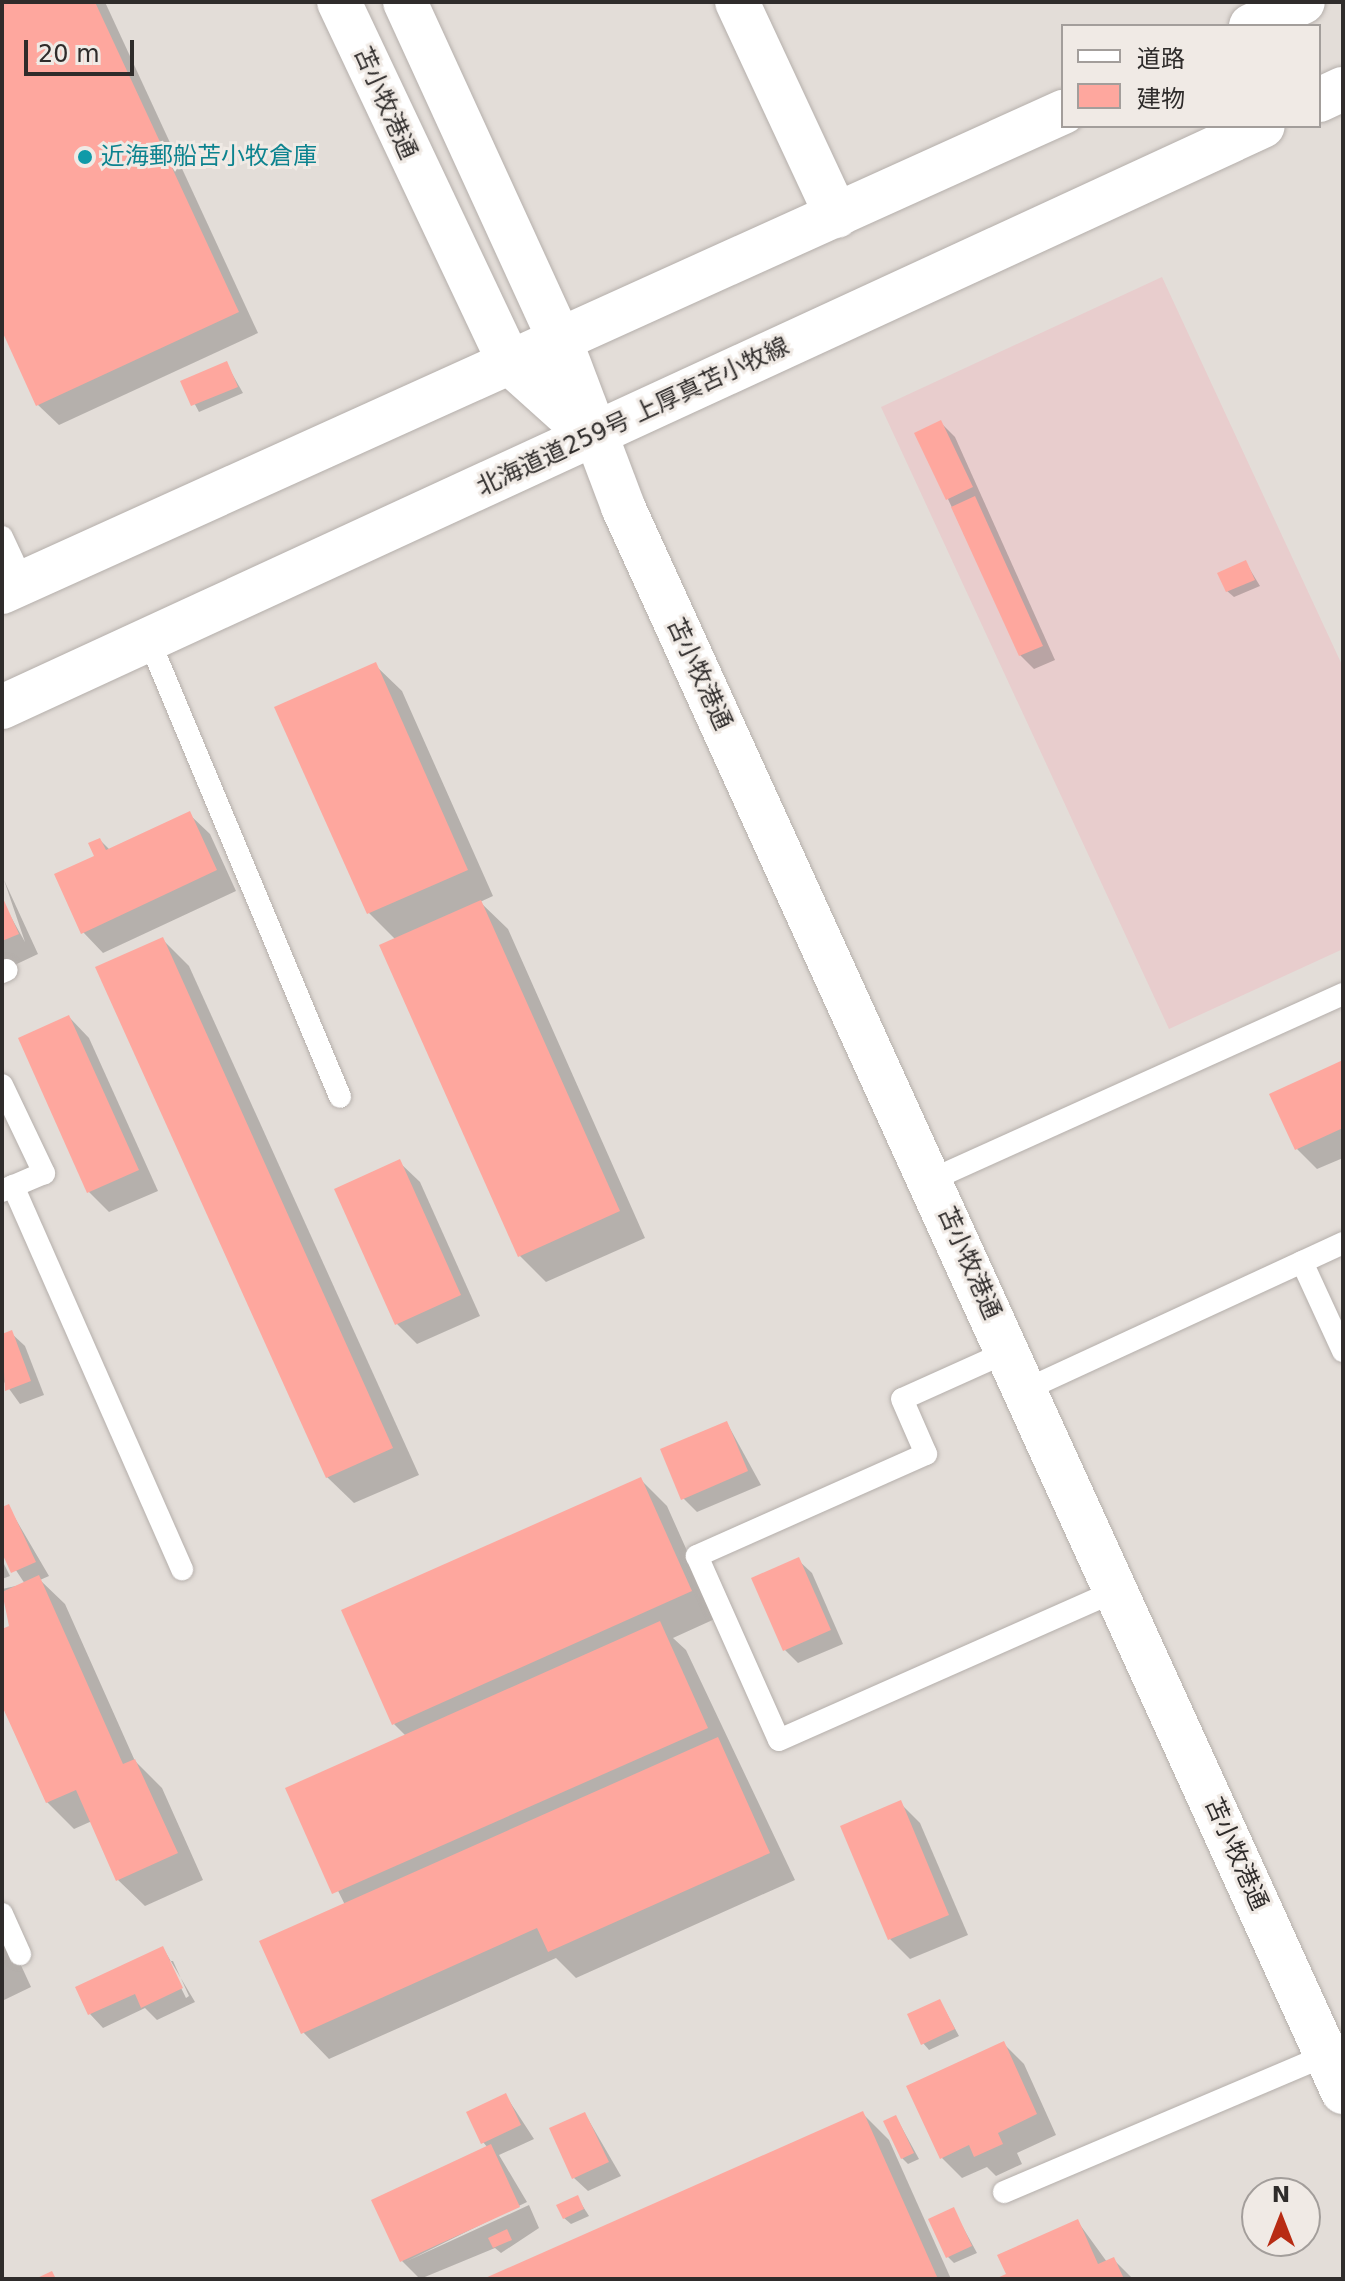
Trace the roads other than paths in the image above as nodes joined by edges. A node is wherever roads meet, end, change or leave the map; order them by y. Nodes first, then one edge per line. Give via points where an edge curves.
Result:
1 (339, 2) edge
2 (405, 2) edge
3 (737, 2) edge
4 (1303, 2) edge
5 (1255, 24) edge
6 (1343, 89) edge
7 (1321, 99) edge
8 (1061, 113) edge
9 (1259, 128) edge
10 (837, 216) junction
11 (560, 340) junction
12 (510, 363) junction
13 (591, 437) junction
14 (2, 537) edge
15 (12, 587) edge
16 (149, 640) junction
17 (2, 707) edge
18 (1343, 994) edge
19 (2, 1085) edge
20 (340, 1097) dead end
21 (931, 1180) junction
22 (8, 1189) edge
23 (1343, 1243) edge
24 (1302, 1262) junction
25 (1009, 1351) junction
26 (1343, 1351) edge
27 (1027, 1389) junction
28 (182, 1569) dead end
29 (1117, 1590) junction
30 (2, 1914) edge
31 (20, 1954) dead end
32 (1335, 2073) edge
33 (1004, 2192) dead end

1 - 12 street, 苫小牧港通
2 - 11 street, 苫小牧港通
3 - 10 street
4 - 5 street
6 - 7 street
8 - 10 street
9 - 13 street, 北海道道259号 上厚真苫小牧線
10 - 11 street
11 - 12 street
11 - 13 street, 苫小牧港通
12 - 13 street, 苫小牧港通
12 - 15 street
13 - 16 street, 北海道道259号 上厚真苫小牧線
13 - 21 street, 苫小牧港通
14 - 15 lane
16 - 17 street, 北海道道259号 上厚真苫小牧線
16 - 20 lane
18 - 21 lane
19 - 22 lane via 44,1173
21 - 25 street, 苫小牧港通
22 - 28 lane
23 - 24 lane
24 - 26 lane
24 - 27 lane
25 - 27 street, 苫小牧港通
25 - 29 lane via 902,1399 926,1454 697,1556 779,1740
27 - 29 street, 苫小牧港通
29 - 32 street, 苫小牧港通
30 - 31 lane
32 - 33 lane

